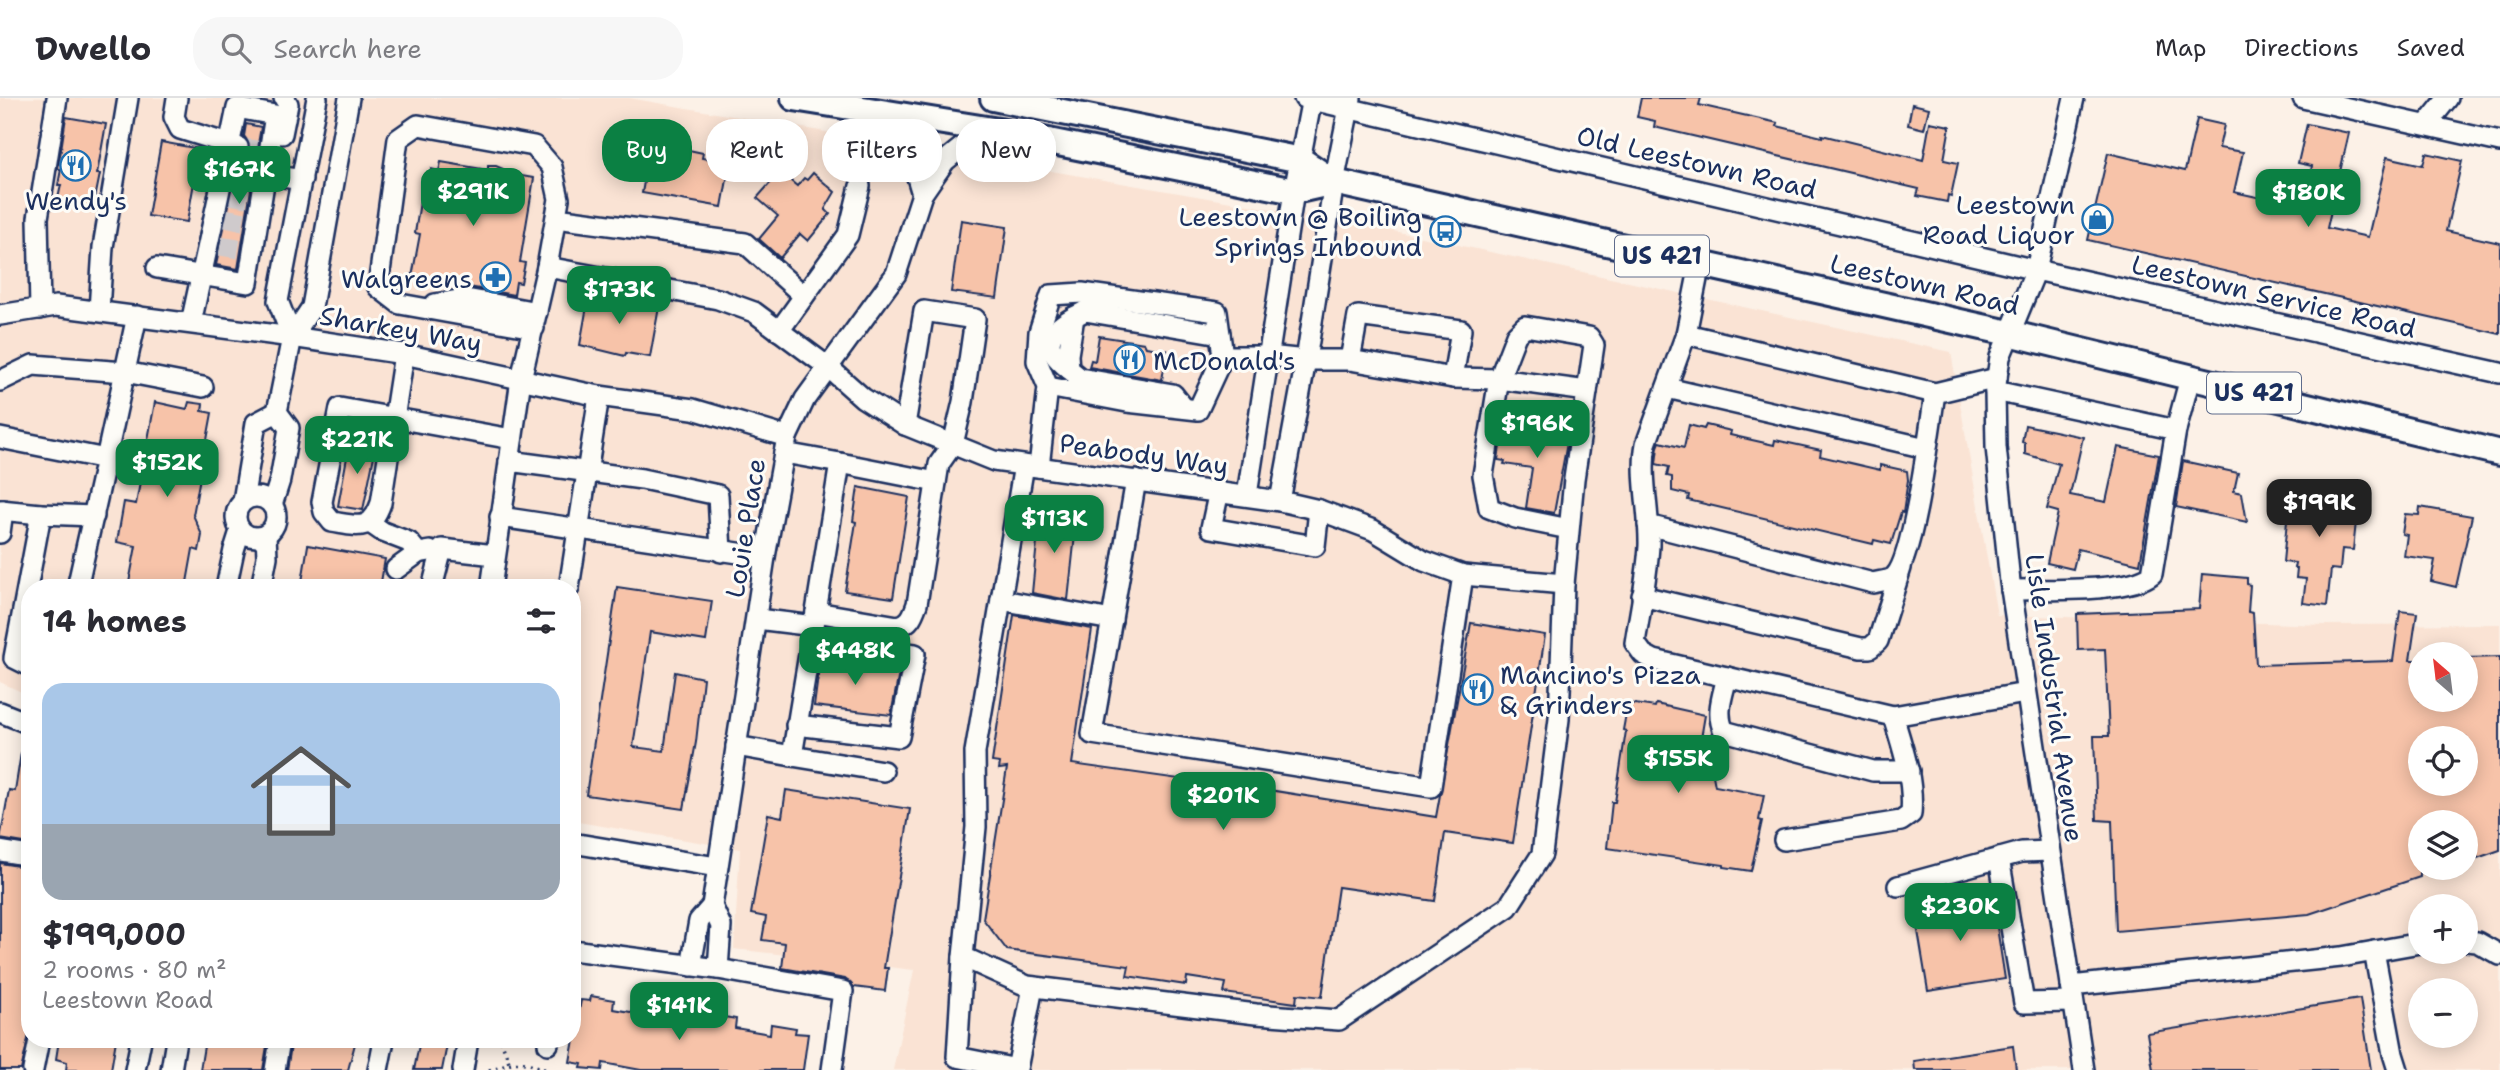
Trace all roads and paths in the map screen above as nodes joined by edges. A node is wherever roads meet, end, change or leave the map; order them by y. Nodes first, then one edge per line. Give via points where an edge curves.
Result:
1 (57, 98) edge
2 (128, 98) edge
3 (177, 98) edge
4 (284, 98) edge
5 (317, 98) edge
6 (349, 98) edge
7 (794, 98) edge
8 (993, 98) edge
9 (2074, 98) edge
10 (2303, 98) edge
11 (2448, 98) edge
12 (1309, 99) edge
13 (1350, 102) edge
14 (868, 111) junction
15 (956, 124) edge
16 (2427, 124) junction
17 (2500, 142) edge
18 (1056, 143) edge
19 (234, 146) junction
20 (266, 152) junction
21 (956, 152) edge
22 (1301, 160) junction
23 (262, 173) junction
24 (302, 180) junction
25 (1334, 182) junction
26 (860, 186) dead end
27 (1294, 191) junction
28 (922, 194) junction
29 (556, 218) junction
30 (1700, 264) junction
31 (344, 267) dead end
32 (547, 267) junction
33 (157, 268) dead end
34 (2036, 270) junction
35 (343, 274) dead end
36 (201, 275) junction
37 (804, 296) junction
38 (40, 309) junction
39 (99, 311) junction
40 (0, 315) edge
41 (137, 316) junction
42 (536, 320) junction
43 (191, 323) junction
44 (779, 331) junction
45 (2009, 333) junction
46 (1220, 334) junction
47 (1686, 334) junction
48 (292, 337) junction
49 (404, 354) junction
50 (1223, 356) junction
51 (1268, 356) junction
52 (1306, 360) junction
53 (1350, 360) junction
54 (828, 367) junction
55 (125, 372) junction
56 (2500, 373) edge
57 (2190, 377) junction
58 (1452, 378) junction
59 (521, 379) junction
60 (1499, 379) junction
61 (0, 381) edge
62 (1996, 384) junction
63 (203, 387) dead end
64 (1048, 387) junction
65 (1667, 388) junction
66 (1587, 391) junction
67 (1935, 393) junction
68 (599, 396) junction
69 (1185, 408) junction
70 (277, 412) junction
71 (394, 417) junction
72 (905, 425) junction
73 (2176, 430) junction
74 (0, 438) edge
75 (512, 439) junction
76 (953, 444) junction
77 (786, 445) junction
78 (1927, 448) junction
79 (2500, 453) edge
80 (106, 459) junction
81 (509, 461) junction
82 (840, 463) junction
83 (1032, 466) junction
84 (587, 471) junction
85 (1136, 480) junction
86 (936, 482) junction
87 (1219, 491) junction
88 (1247, 495) junction
89 (1280, 500) junction
90 (243, 501) junction
91 (272, 505) junction
92 (2, 510) edge
93 (1319, 510) junction
94 (41, 514) junction
95 (94, 516) junction
96 (500, 517) junction
97 (370, 523) junction
98 (1648, 524) junction
99 (578, 529) junction
100 (1569, 529) junction
101 (240, 531) junction
102 (0, 533) edge
103 (266, 535) junction
104 (442, 549) junction
105 (721, 552) junction
106 (418, 553) junction
107 (495, 555) junction
108 (765, 557) junction
109 (1902, 567) junction
110 (396, 569) dead end
111 (1463, 575) junction
112 (29, 579) edge
113 (79, 579) edge
114 (228, 579) edge
115 (263, 579) edge
116 (434, 579) edge
117 (492, 579) edge
118 (570, 579) edge
119 (1564, 584) junction
120 (2011, 590) junction
121 (1642, 596) junction
122 (1001, 600) junction
123 (757, 619) junction
124 (1112, 620) junction
125 (21, 621) edge
126 (820, 635) junction
127 (21, 662) edge
128 (1727, 677) junction
129 (2026, 693) junction
130 (0, 712) edge
131 (1893, 716) junction
132 (21, 720) edge
133 (796, 724) junction
134 (736, 746) junction
135 (792, 756) junction
136 (883, 771) dead end
137 (1909, 771) junction
138 (1784, 840) dead end
139 (581, 845) edge
140 (0, 851) edge
141 (2050, 851) junction
142 (21, 854) edge
143 (1999, 858) junction
144 (717, 867) junction
145 (1898, 886) dead end
146 (712, 906) junction
147 (2478, 943) edge
148 (2408, 945) edge
149 (581, 951) edge
150 (2374, 951) junction
151 (2500, 956) edge
152 (963, 957) junction
153 (691, 966) junction
154 (718, 969) junction
155 (1033, 987) junction
156 (2072, 994) junction
157 (37, 1048) edge
158 (139, 1048) edge
159 (175, 1048) edge
160 (279, 1048) edge
161 (382, 1048) edge
162 (467, 1048) edge
163 (504, 1048) edge
164 (509, 1062) junction
165 (33, 1070) edge
166 (135, 1070) edge
167 (171, 1070) edge
168 (275, 1070) edge
169 (378, 1070) edge
170 (463, 1070) edge
171 (489, 1070) edge
172 (547, 1070) edge
173 (832, 1070) edge
174 (2084, 1070) edge
175 (2398, 1070) edge

1 - 38 street via 38,218
2 - 39 street via 103,247
3 - 19 street via 174,117 180,129
4 - 20 street via 288,104 278,152
5 - 24 street
6 - 48 street via 312,307
7 - 14 main road, Leestown Road / US 421
8 - 22 main road, Leestown Road / US 421
9 - 34 street, Lisle Industrial Avenue
10 - 16 street
11 - 16 street
12 - 13 street, Old Leestown Road
12 - 22 street
13 - 25 street
13 - 34 street, Old Leestown Road
14 - 15 main road, Leestown Road / US 421
14 - 28 street via 895,130 911,157
16 - 17 street
18 - 27 main road, Leestown Road / US 421
19 - 20 street via 237,108 275,115
19 - 36 street via 214,245
20 - 23 street
21 - 28 street, Louie Place
22 - 25 main road, Leestown Road / US 421
22 - 27 street
23 - 24 street
23 - 36 street via 248,251 248,282
24 - 48 street via 278,301
25 - 27 main road, Leestown Road / US 421
25 - 30 main road, Leestown Road / US 421
25 - 52 street
26 - 37 street via 848,235
27 - 51 street
28 - 54 street, Louie Place via 896,274
29 - 32 street
29 - 37 street via 745,243
29 - 42 street via 559,199 552,167 534,146 418,125 398,139 378,287 400,304 416,307 466,299
30 - 45 main road, Leestown Road / US 421
30 - 47 street
31 - 35 path
32 - 42 street
32 - 44 street, Peabody Way via 718,299 754,312
33 - 36 street
34 - 45 street, Lisle Industrial Avenue
34 - 56 street, Leestown Service Road
36 - 43 street
37 - 44 street
38 - 39 street, Sharkey Way via 56,306
38 - 40 street, Sharkey Way
39 - 41 street, Sharkey Way
41 - 43 street, Sharkey Way
41 - 55 street
42 - 59 street
43 - 48 street, Sharkey Way
44 - 54 street, Peabody Way
45 - 57 main road, Leestown Road / US 421
45 - 62 street, Lisle Industrial Avenue
46 - 50 street
46 - 64 street via 1217,312 1082,293 1051,295 1037,361
46 - 69 street via 1085,311 1074,317 1069,369 1080,378 1173,394
47 - 65 street
47 - 67 street
48 - 49 street, Sharkey Way
48 - 70 street
49 - 59 street, Sharkey Way
49 - 71 street
50 - 51 street
50 - 69 street via 1198,410
51 - 52 street
51 - 88 street
52 - 53 street
52 - 89 street
53 - 58 street
53 - 58 street via 1358,316 1461,330
54 - 72 street, Peabody Way via 863,398
54 - 77 street, Louie Place via 805,399
55 - 61 street via 33,365
55 - 63 street
55 - 80 street
57 - 73 street
57 - 79 main road, Leestown Road / US 421
58 - 60 street
59 - 68 street, Sharkey Way
59 - 75 street
60 - 66 street
60 - 66 street via 1516,335 1525,326 1589,337 1594,345
60 - 100 street via 1483,475 1489,508
62 - 67 street
62 - 73 street
62 - 120 street, Lisle Industrial Avenue via 1996,447
64 - 69 street
64 - 83 street
65 - 78 street
65 - 98 street via 1642,463
66 - 100 street
67 - 78 street
68 - 77 street, Sharkey Way via 693,409
68 - 84 street
70 - 90 street via 256,423
70 - 91 street via 289,428
71 - 75 street
71 - 97 street via 381,503
71 - 97 street via 340,408 324,512 332,522
72 - 76 street, Peabody Way
72 - 76 street via 925,311 975,319
73 - 120 street via 2152,574 2145,580 2105,587
74 - 80 street
75 - 81 street
76 - 83 street, Peabody Way via 994,461
76 - 86 street via 939,464
77 - 82 street, Sharkey Way
77 - 108 street, Louie Place
78 - 109 street
80 - 95 street
81 - 84 street
81 - 96 street
82 - 86 street, Sharkey Way
82 - 126 street
83 - 85 street, Peabody Way
83 - 122 street
84 - 99 street
84 - 105 street via 718,495
85 - 87 street, Peabody Way
85 - 124 street
86 - 126 street via 911,619 904,625
87 - 88 street, Peabody Way
87 - 93 street via 1211,528 1315,546
88 - 89 street, Peabody Way
89 - 93 street, Peabody Way
90 - 91 street via 255,497
90 - 101 street via 236,513
91 - 103 street via 275,524
92 - 94 street
92 - 102 street
93 - 111 street, Peabody Way via 1373,530 1424,562
94 - 95 street
94 - 112 street
95 - 113 street
96 - 99 street
96 - 107 street
97 - 106 street via 410,542
98 - 109 street via 1873,583 1892,579
98 - 121 street
99 - 105 street
99 - 118 street
100 - 119 street
101 - 103 street via 253,538
101 - 114 street
103 - 115 street
104 - 106 street
104 - 107 street
104 - 116 street
105 - 108 street
106 - 110 street
107 - 117 street
108 - 123 street, Louie Place
109 - 121 street via 1878,641 1870,648
111 - 119 street, Peabody Way
111 - 124 street via 1431,787 1092,734
119 - 155 street via 1559,719 1542,854 1508,907 1339,1020
120 - 129 street, Lisle Industrial Avenue
121 - 128 street via 1635,643 1643,654
122 - 124 street
122 - 152 street via 975,752 976,827
123 - 126 street
123 - 134 street, Louie Place
125 - 127 street via 14,658
126 - 133 street
126 - 133 street via 867,654 915,654 899,737
128 - 131 street
128 - 137 street via 1719,712 1724,731 1873,771
129 - 131 street
129 - 141 street, Lisle Industrial Avenue
130 - 132 street
131 - 137 street
133 - 135 street
134 - 135 street
134 - 144 street, Louie Place
135 - 136 street
137 - 138 street via 1911,814 1901,821
139 - 144 street
140 - 142 street
141 - 143 street
141 - 156 street, Lisle Industrial Avenue
143 - 145 street
143 - 156 street via 2024,1003
144 - 146 street, Louie Place
146 - 153 street via 699,921
146 - 154 street via 721,926
147 - 151 street
148 - 150 street
149 - 153 street
150 - 156 street
150 - 175 street
152 - 155 street
152 - 155 street via 957,1057 1017,1069
153 - 154 street
154 - 173 street via 843,991
156 - 174 street, Lisle Industrial Avenue
157 - 165 street
158 - 166 street
159 - 167 street
160 - 168 street
161 - 169 street
162 - 170 street
163 - 164 path
164 - 171 path
164 - 172 path via 526,1061

